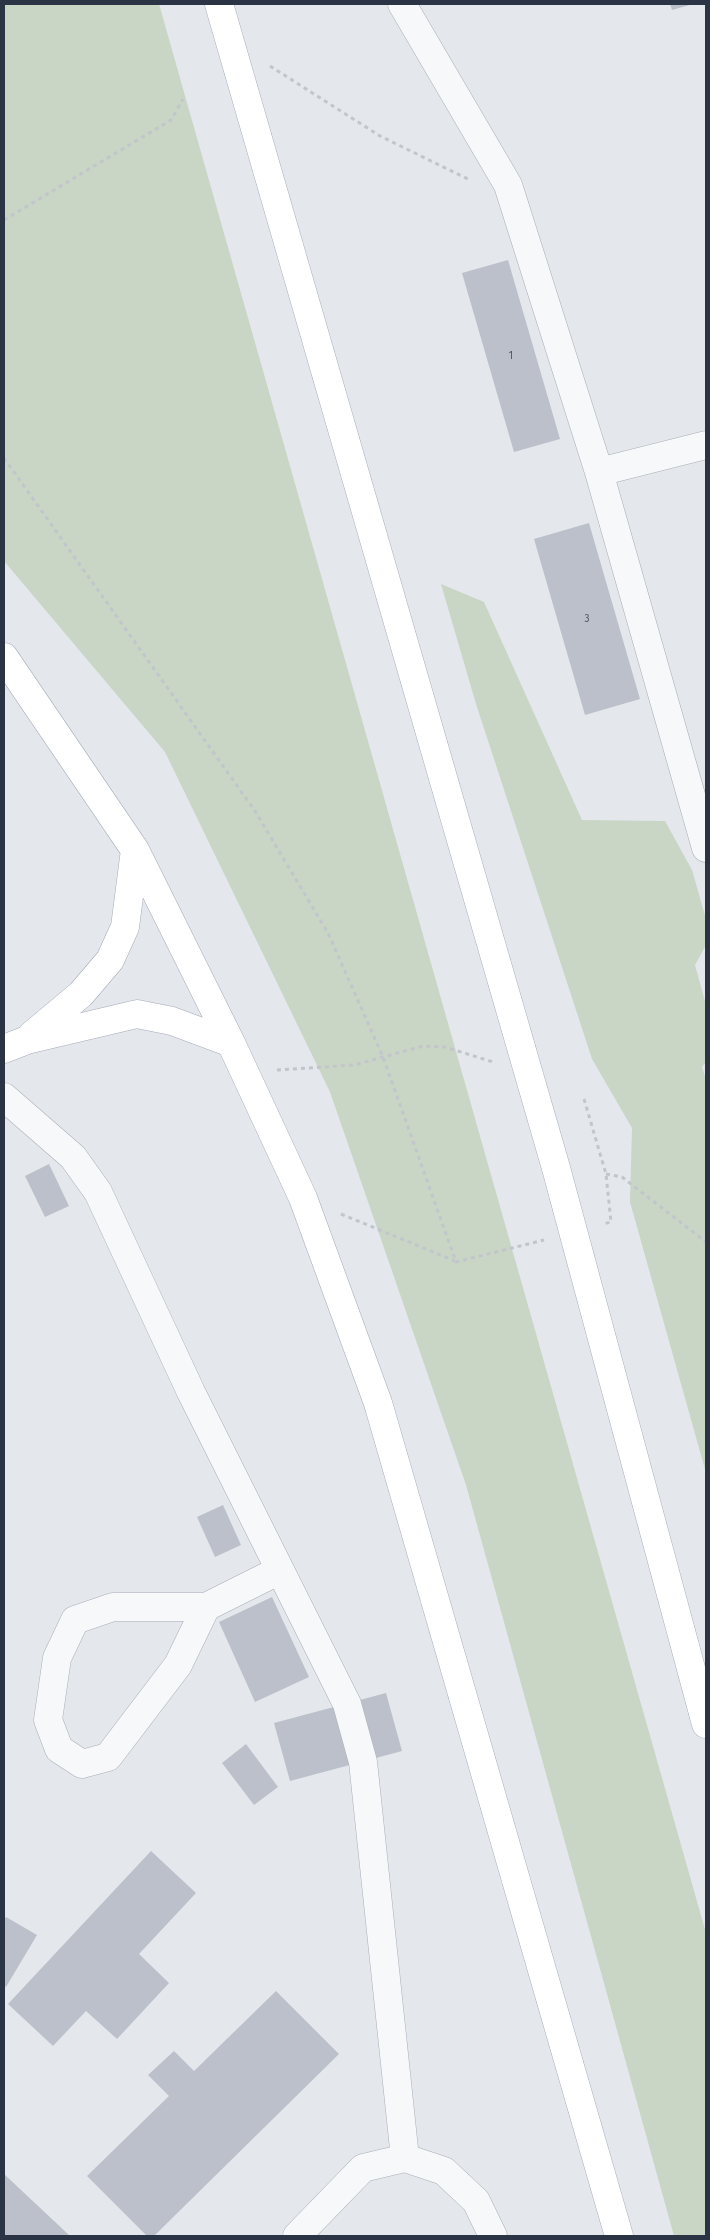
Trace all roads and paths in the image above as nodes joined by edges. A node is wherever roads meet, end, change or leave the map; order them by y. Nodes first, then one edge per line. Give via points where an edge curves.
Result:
1 (219, 4) edge
2 (402, 4) edge
3 (269, 66) dead end
4 (183, 99) dead end
5 (508, 185) junction
6 (4, 220) edge
7 (706, 445) edge
8 (4, 458) edge
9 (599, 472) junction
10 (4, 657) edge
11 (706, 848) edge
12 (135, 850) junction
13 (231, 1043) junction
14 (15, 1044) edge
15 (383, 1057) junction
16 (244, 1073) junction
17 (529, 1074) junction
18 (4, 1097) edge
19 (584, 1099) dead end
20 (606, 1174) junction
21 (303, 1198) junction
22 (574, 1232) junction
23 (706, 1242) edge
24 (456, 1262) junction
25 (280, 1570) junction
26 (206, 1607) junction
27 (706, 1724) edge
28 (405, 2158) junction
29 (297, 2236) edge
30 (493, 2236) edge
31 (618, 2236) edge

1 - 17 main road
2 - 5 street
3 - 5 path via 380,136 485,187
4 - 6 path via 171,120
5 - 9 street
7 - 9 street
8 - 15 path via 254,811 328,933
9 - 11 street
10 - 12 main road
12 - 13 main road
12 - 14 main road via 125,927 110,960 81,994
13 - 14 main road via 172,1021 137,1014
13 - 16 main road
15 - 16 path via 354,1065
15 - 17 path via 422,1046 445,1047
15 - 24 path
16 - 21 main road
17 - 22 main road
18 - 25 street via 73,1157 98,1192 190,1392
19 - 20 path
20 - 22 path via 611,1222
20 - 23 path via 622,1177
21 - 24 path
21 - 31 main road via 378,1403
22 - 24 path
22 - 27 main road
25 - 26 street
25 - 28 street via 347,1704 363,1762
26 - 26 street via 178,1665 108,1758 82,1764 59,1749 48,1720 56,1658 75,1620 113,1607
28 - 29 street via 363,2168
28 - 30 street via 444,2171 476,2201

